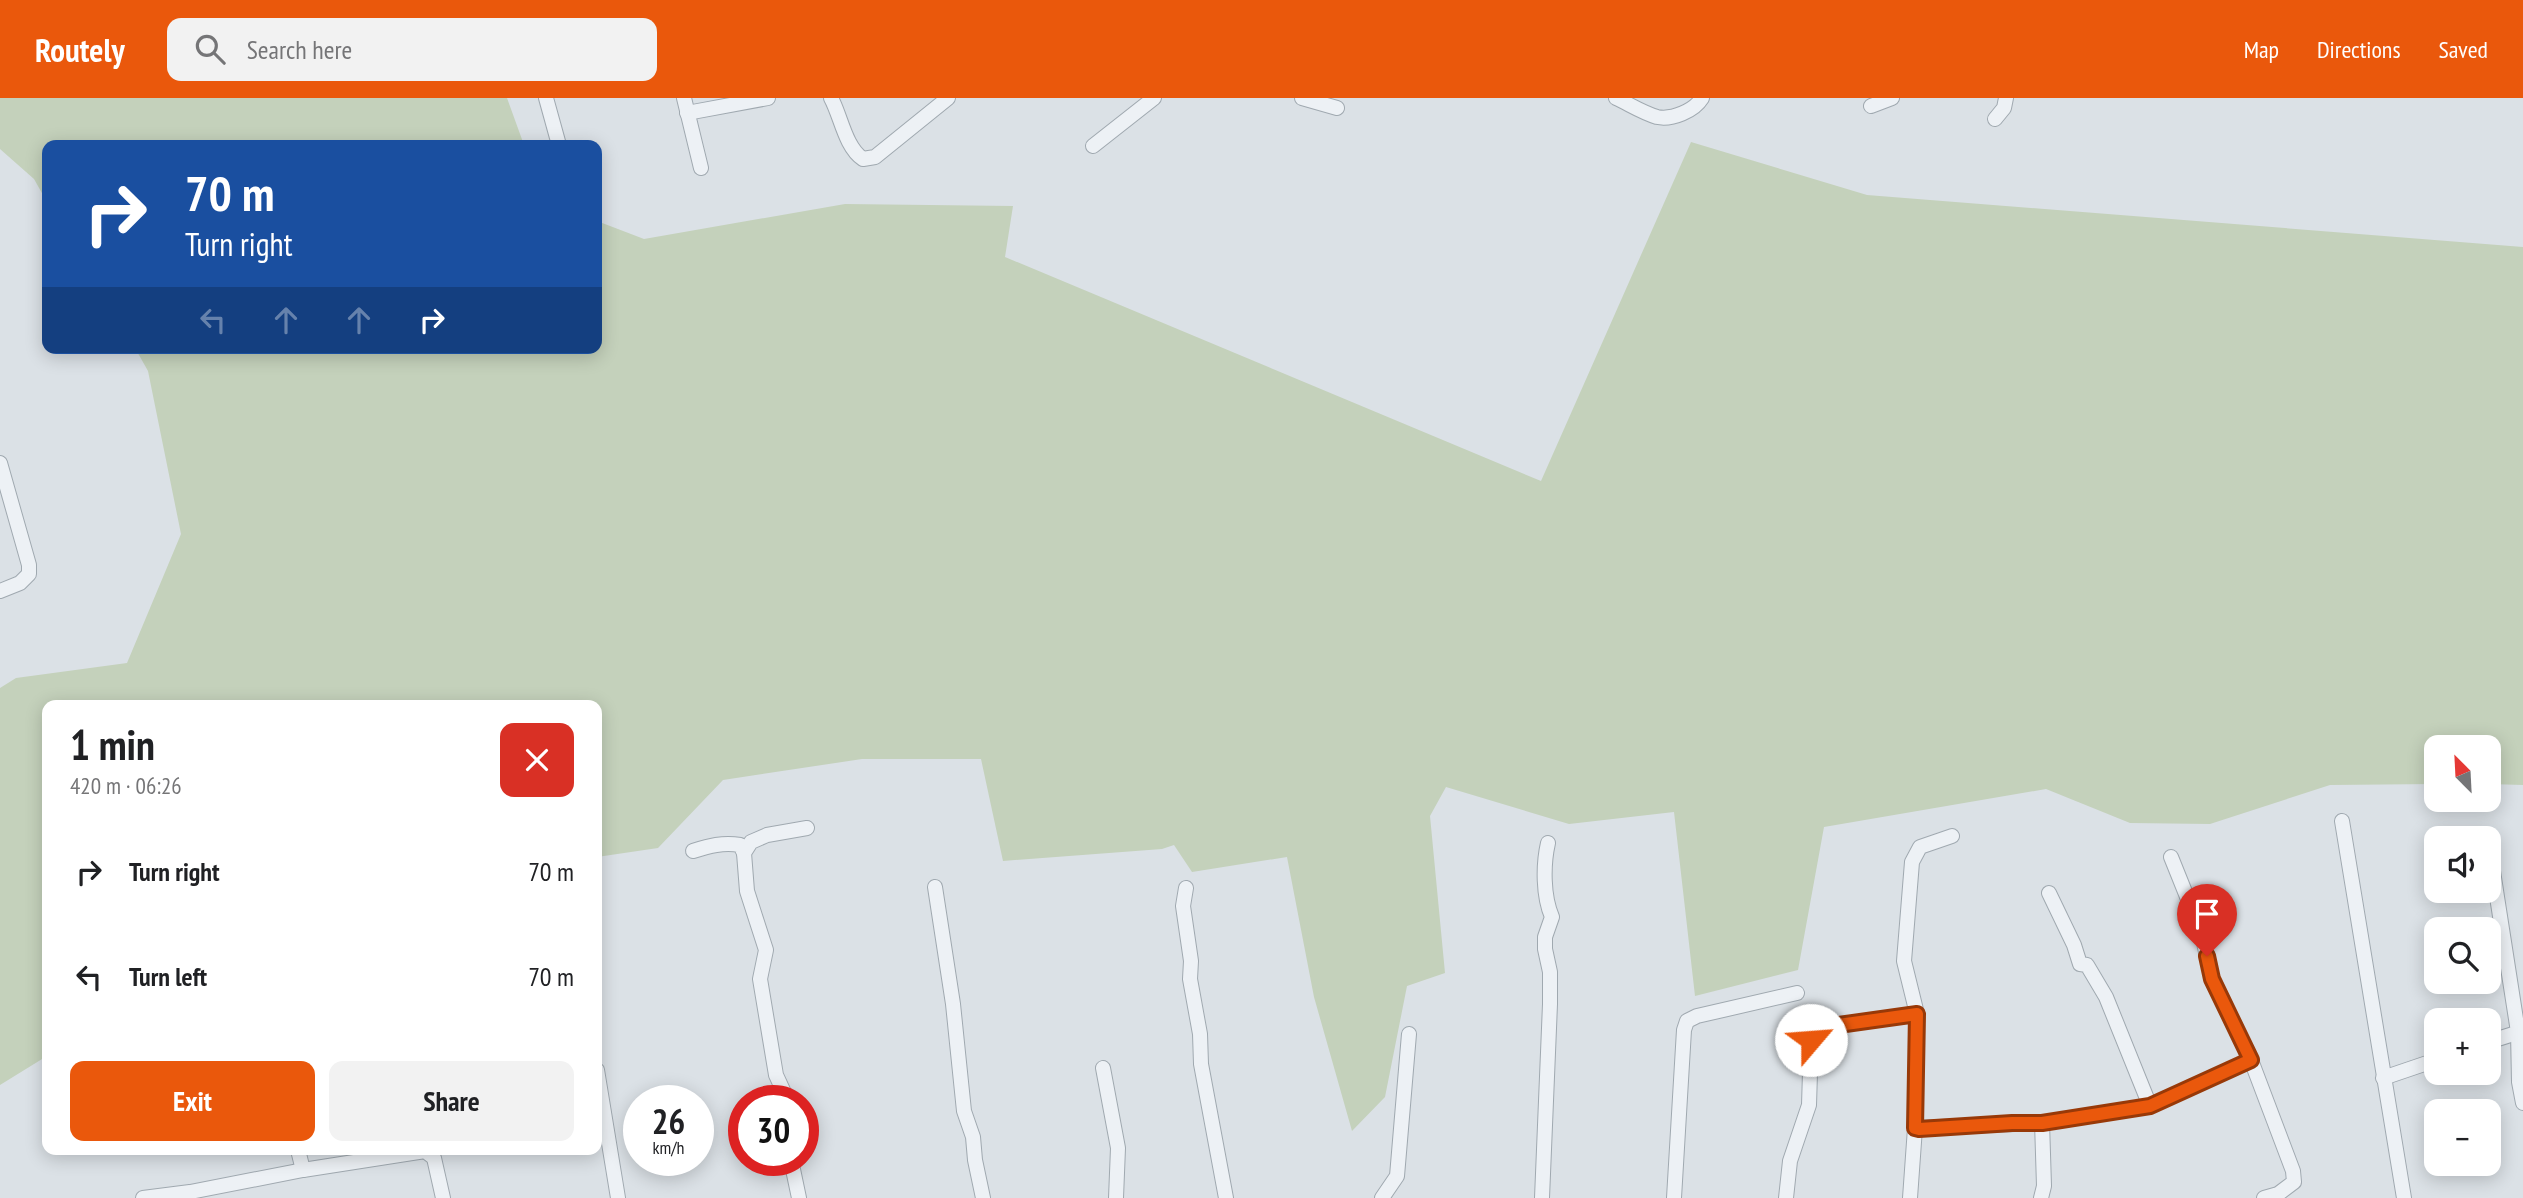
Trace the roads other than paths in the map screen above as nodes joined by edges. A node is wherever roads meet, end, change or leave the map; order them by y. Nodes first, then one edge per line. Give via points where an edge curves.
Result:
1 (546, 98) edge
2 (684, 98) edge
3 (768, 98) edge
4 (831, 98) edge
5 (948, 98) edge
6 (1154, 98) edge
7 (1302, 98) edge
8 (1616, 98) edge
9 (1702, 98) edge
10 (1892, 98) edge
11 (2006, 98) edge
12 (1871, 106) dead end
13 (1337, 108) dead end
14 (687, 113) junction
15 (1995, 119) dead end
16 (558, 140) edge
17 (1093, 146) dead end
18 (701, 169) dead end
19 (0, 463) edge
20 (0, 591) edge
21 (2342, 821) dead end
22 (807, 828) dead end
23 (1952, 836) dead end
24 (1548, 843) dead end
25 (693, 851) dead end
26 (744, 853) junction
27 (2171, 857) dead end
28 (935, 887) dead end
29 (1186, 888) dead end
30 (2049, 893) dead end
31 (2499, 903) edge
32 (1797, 993) dead end
33 (1917, 1014) junction
34 (2520, 1032) edge
35 (1409, 1034) dead end
36 (2501, 1038) edge
37 (2251, 1060) junction
38 (2424, 1064) edge
39 (1103, 1068) dead end
40 (2383, 1078) junction
41 (781, 1085) edge
42 (602, 1100) edge
43 (2523, 1103) edge
44 (2150, 1106) junction
45 (2042, 1122) junction
46 (1915, 1128) junction
47 (299, 1155) edge
48 (394, 1155) edge
49 (431, 1155) edge
50 (303, 1170) junction
51 (794, 1176) edge
52 (142, 1198) edge
53 (443, 1198) edge
54 (618, 1198) edge
55 (799, 1198) edge
56 (983, 1198) edge
57 (1116, 1198) edge
58 (1226, 1198) edge
59 (1382, 1198) edge
60 (1542, 1198) edge
61 (1674, 1198) edge
62 (1786, 1198) edge
63 (1910, 1198) edge
64 (2041, 1198) edge
65 (2264, 1198) edge
66 (2404, 1198) edge

1 - 16 street
2 - 14 street
3 - 14 street
4 - 5 street via 863,159 875,157
6 - 17 street
7 - 13 street
8 - 9 street via 1659,117 1679,115
10 - 12 street
11 - 15 street
14 - 18 street
19 - 20 street via 29,565 29,574 20,583
21 - 40 street
22 - 26 street via 767,835 751,842
23 - 33 street via 1920,847 1912,862 1904,961
24 - 60 street via 1547,905 1552,917 1545,937 1550,1004
25 - 26 street via 721,843 740,845
26 - 41 street via 747,891 766,950 760,979
27 - 37 street via 2202,934 2212,979
28 - 56 street via 964,1111 974,1138
29 - 58 street via 1183,906 1190,979
30 - 44 street via 2080,964 2087,965 2106,998
31 - 34 street
32 - 61 street via 1687,1021
33 - 46 street
33 - 62 street via 1824,1027 1813,1035 1809,1105 1790,1161
34 - 36 street
34 - 43 street
35 - 59 street via 1397,1176
37 - 44 street
37 - 65 street via 2293,1171 2294,1182
38 - 40 street
39 - 57 street via 1118,1148
40 - 66 street
42 - 54 street
44 - 45 street
45 - 46 street
45 - 64 street
46 - 63 street
47 - 50 street
48 - 50 street
49 - 53 street
50 - 52 street
51 - 55 street

